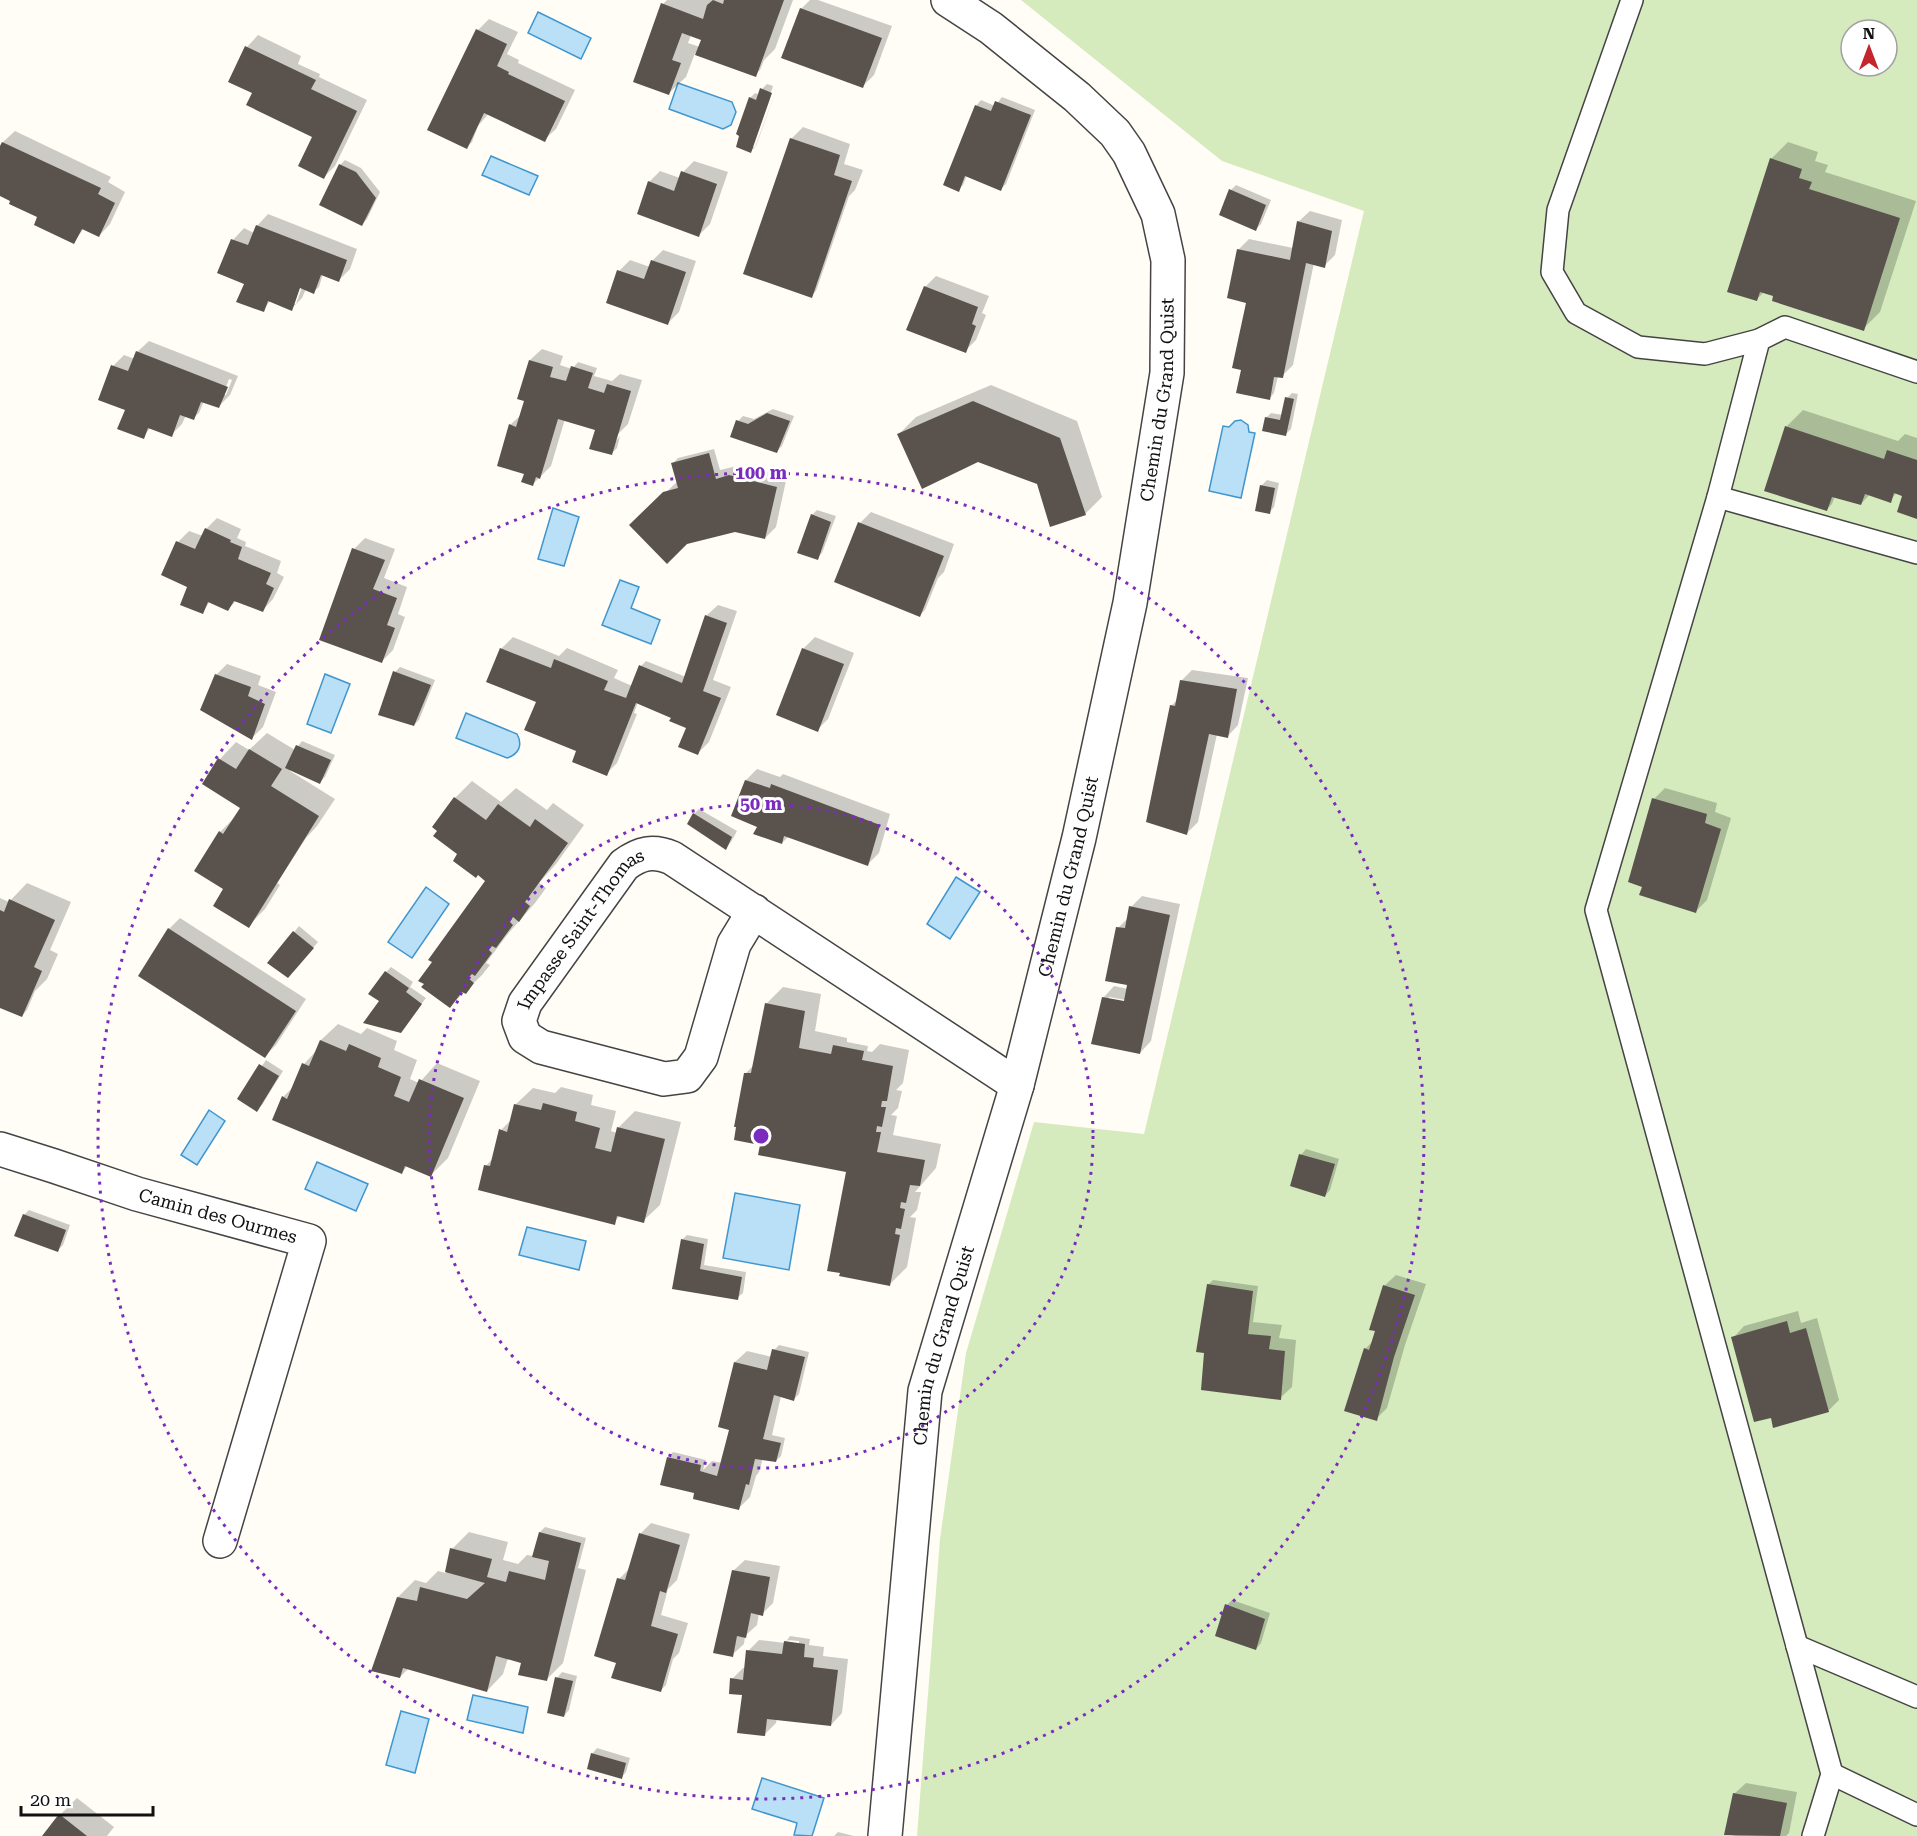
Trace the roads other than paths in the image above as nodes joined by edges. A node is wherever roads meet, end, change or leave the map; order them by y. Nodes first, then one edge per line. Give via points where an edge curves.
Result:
1 (948, 0) edge
2 (1632, 0) edge
3 (1759, 340) junction
4 (1917, 372) edge
5 (1719, 497) junction
6 (1917, 553) edge
7 (754, 911) junction
8 (1017, 1084) junction
9 (0, 1149) edge
10 (220, 1540) dead end
11 (1797, 1646) junction
12 (1917, 1696) edge
13 (1832, 1774) junction
14 (1917, 1815) edge
15 (885, 1836) edge
16 (1813, 1836) edge

1 - 8 street, Chemin du Grand Quist via 991,28 1069,90 1115,134 1129,153 1158,214 1168,260 1167,373 1130,603 1079,838
2 - 3 lane via 1558,210 1552,272 1576,313 1638,347 1705,354
3 - 4 lane via 1785,327
3 - 5 lane
5 - 6 lane
5 - 11 lane via 1596,910
7 - 7 street, Impasse Saint-Thomas via 661,853 647,852 634,857 624,865 525,1004 519,1021 525,1037 541,1047 664,1079 687,1076 701,1057 734,944
7 - 8 street, Impasse Saint-Thomas
8 - 15 street, Chemin du Grand Quist via 925,1391
9 - 10 street, Camin des Ourmes via 137,1194 309,1241
11 - 12 lane
11 - 13 lane
13 - 14 lane
13 - 16 lane

